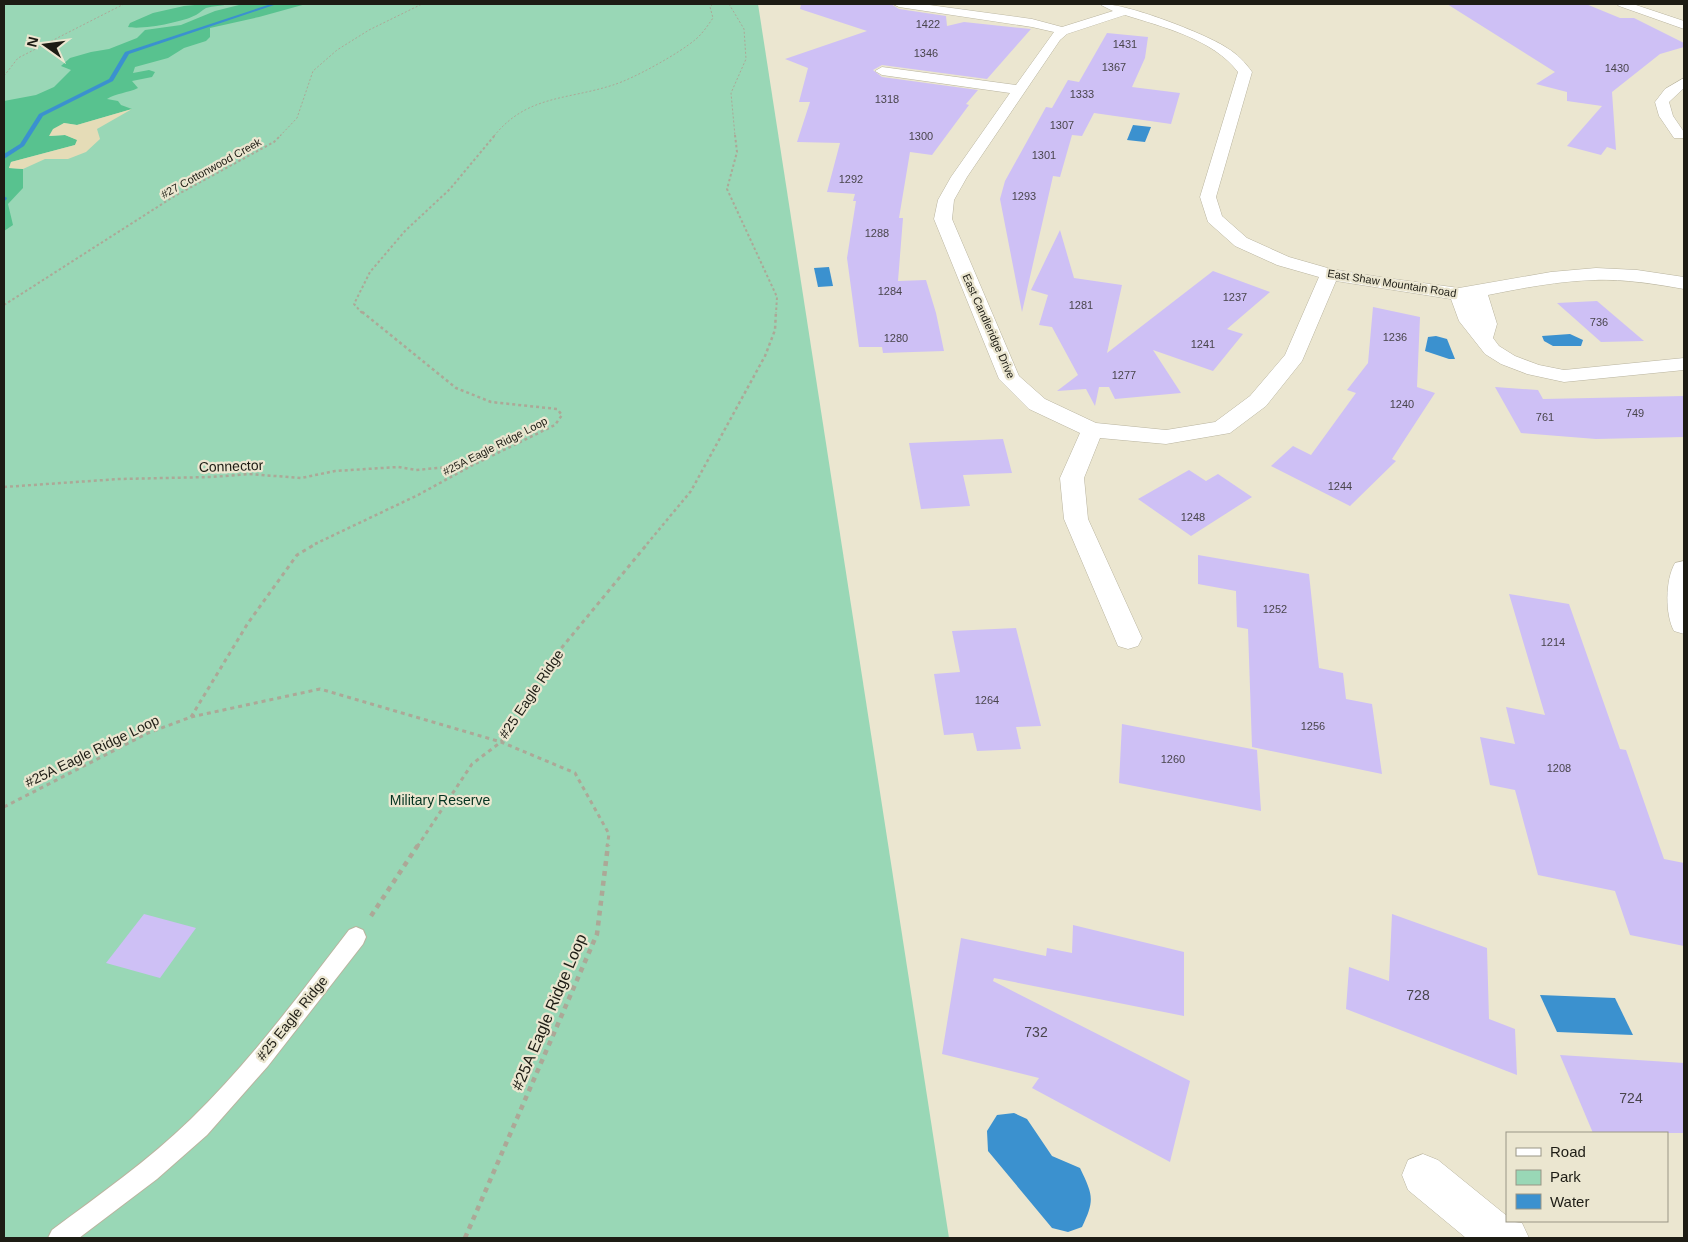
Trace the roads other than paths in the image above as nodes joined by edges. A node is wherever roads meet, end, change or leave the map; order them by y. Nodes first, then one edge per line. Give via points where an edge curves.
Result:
1 (899, 4) edge
2 (1103, 4) edge
3 (1623, 4) edge
4 (1124, 11) junction
5 (1684, 25) edge
6 (1063, 31) junction
7 (882, 71) dead end
8 (1684, 82) edge
9 (1020, 90) junction
10 (1679, 135) dead end
11 (1329, 274) junction
12 (1684, 283) edge
13 (1468, 292) junction
14 (1684, 364) edge
15 (1092, 430) junction
16 (1684, 570) edge
17 (1684, 624) edge
18 (1128, 638) dead end
19 (356, 937) road end
20 (1423, 1175) dead end
21 (60, 1238) edge
22 (1507, 1238) edge

1 - 6 street via 1024,22
2 - 4 street, East Shaw Mountain Road
3 - 5 street
4 - 6 street
4 - 11 street, East Shaw Mountain Road via 1216,45 1242,65 1245,72 1208,197 1214,218 1241,242 1283,261
6 - 9 street, East Candleridge Drive
7 - 9 street
8 - 10 street via 1662,102 1666,116
9 - 15 street, East Candleridge Drive via 958,177 946,200 943,219 1010,379 1037,404
11 - 13 street, East Shaw Mountain Road via 1386,284
11 - 15 street, East Candleridge Drive via 1295,357 1258,401 1222,428 1166,437
12 - 13 street, East Shaw Mountain Road via 1596,274
13 - 14 street via 1469,321 1492,350 1534,370 1564,376
15 - 18 street via 1072,478 1076,519
16 - 17 street via 1681,603
19 - 21 lane, #25 Eagle Ridge via 276,1041 199,1126 147,1172
20 - 22 street via 1491,1231

